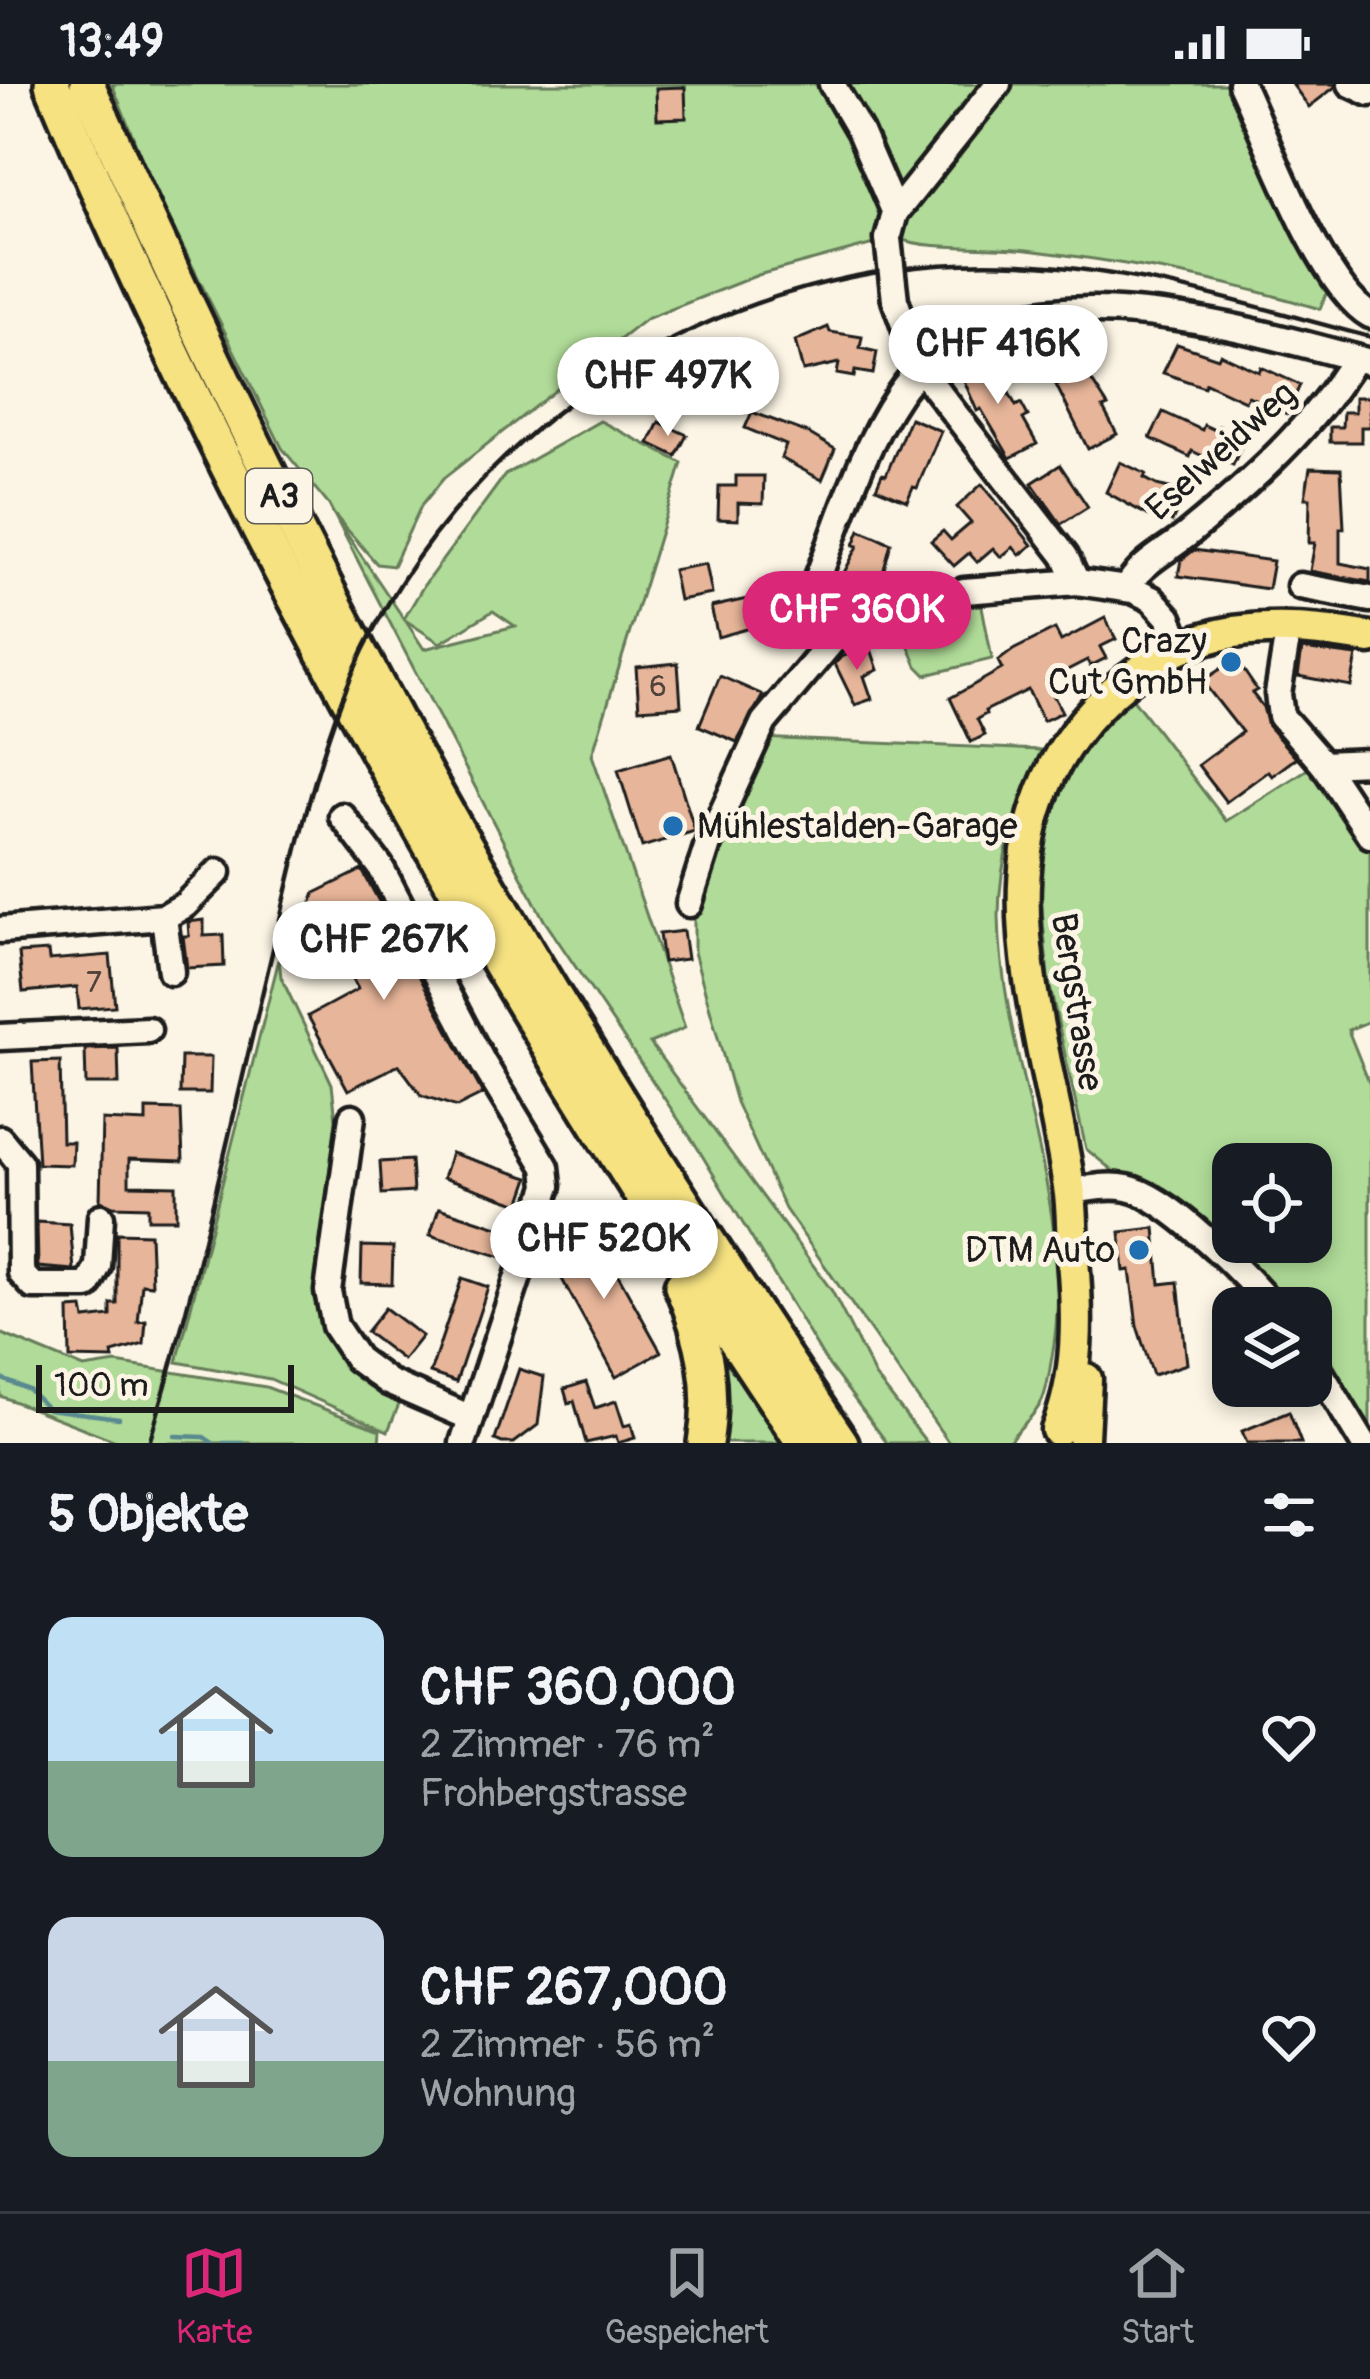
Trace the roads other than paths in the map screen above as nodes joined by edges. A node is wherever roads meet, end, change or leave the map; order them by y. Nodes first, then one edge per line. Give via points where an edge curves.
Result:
1 (52, 84) edge
2 (87, 84) edge
3 (832, 84) edge
4 (998, 84) edge
5 (1243, 84) edge
6 (1351, 84) edge
7 (1370, 93) edge
8 (895, 213) junction
9 (1364, 312) edge
10 (1362, 360) edge
11 (925, 366) junction
12 (1077, 582) junction
13 (1300, 586) dead end
14 (1126, 589) junction
15 (1370, 599) edge
16 (1289, 626) junction
17 (835, 638) junction
18 (1370, 638) edge
19 (1181, 648) junction
20 (1370, 762) edge
21 (1323, 764) junction
22 (342, 816) dead end
23 (1370, 835) edge
24 (218, 872) dead end
25 (689, 904) dead end
26 (164, 917) junction
27 (0, 930) edge
28 (171, 972) dead end
29 (148, 1030) dead end
30 (0, 1037) edge
31 (352, 1117) dead end
32 (0, 1139) edge
33 (1070, 1191) junction
34 (101, 1217) dead end
35 (654, 1218) junction
36 (1252, 1287) edge
37 (795, 1375) junction
38 (1332, 1392) edge
39 (471, 1418) junction
40 (1066, 1438) edge
41 (463, 1443) edge
42 (705, 1443) edge
43 (803, 1443) edge
44 (841, 1443) edge
45 (853, 1443) edge
46 (1363, 1443) edge

1 - 35 highway, A3 via 171,348 321,647 471,919
2 - 37 highway, A3 via 248,433 436,795 606,1083
3 - 8 street
4 - 8 street
5 - 9 street via 1321,257
6 - 7 street
8 - 11 street, bridge via 888,239 895,300
10 - 11 street via 1183,316 1103,311 1017,316
10 - 14 street, Eselweidweg via 1315,416 1188,534 1143,563
11 - 12 street
11 - 17 street via 880,425 811,595 817,629
12 - 14 street
12 - 17 street via 964,591
13 - 15 street
14 - 19 street via 1163,610
16 - 18 main road, Bergstrasse
16 - 19 main road, Bergstrasse
16 - 21 street via 1281,716
17 - 25 street via 764,722
19 - 33 main road, Bergstrasse via 1123,683 1078,727 1052,769 1028,841 1024,947
20 - 21 street
21 - 23 street
22 - 39 street via 380,866 546,1167 548,1186
24 - 26 street
26 - 27 street
26 - 28 street
29 - 30 street
31 - 39 street via 328,1291 334,1326 357,1359 388,1382
32 - 34 street via 20,1163 21,1273 33,1286 88,1286 98,1266
33 - 36 street via 1143,1193
33 - 40 main road, Bergstrasse via 1075,1343
35 - 42 highway via 704,1347
35 - 43 highway, A3
37 - 44 highway, A3
37 - 45 highway
38 - 46 street
39 - 41 street

